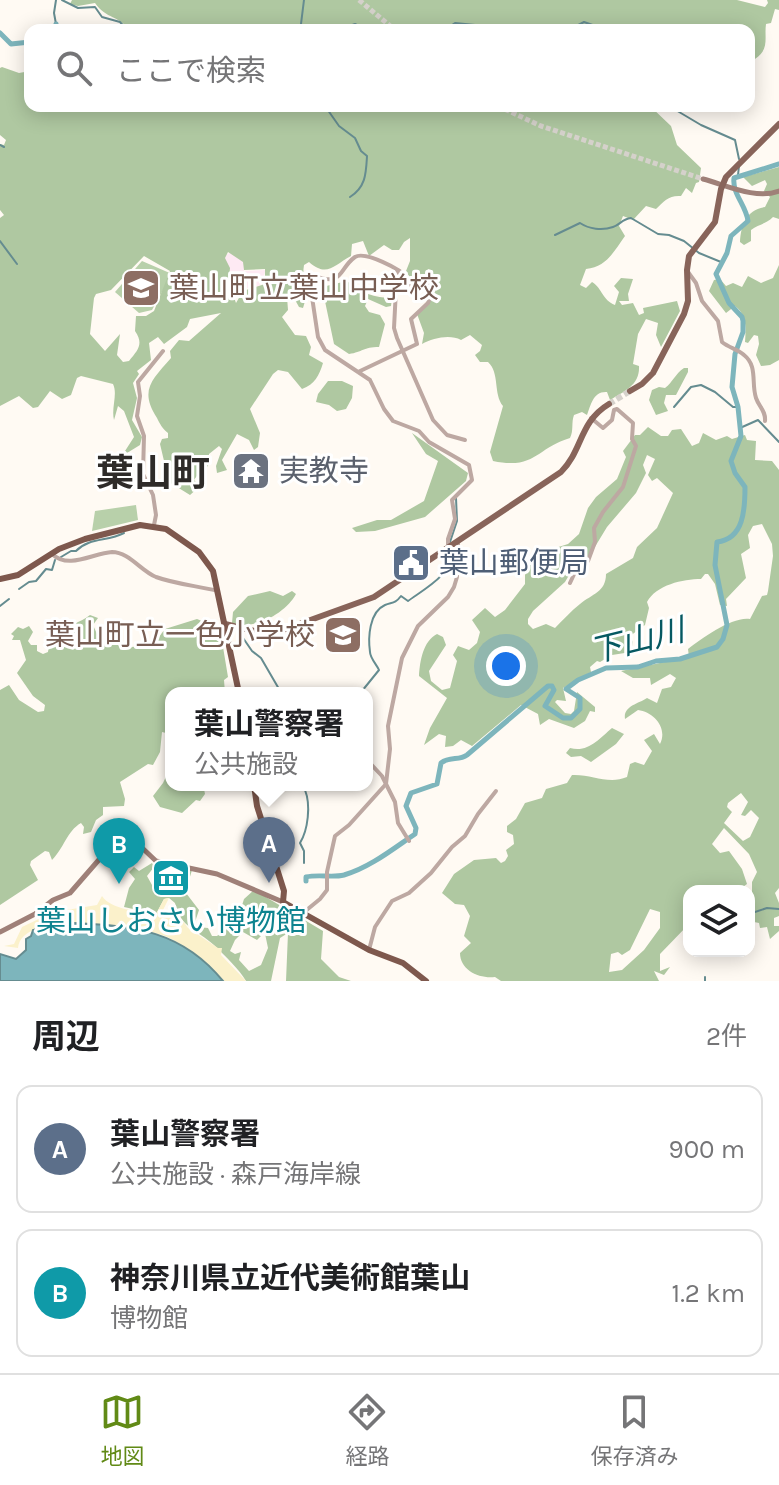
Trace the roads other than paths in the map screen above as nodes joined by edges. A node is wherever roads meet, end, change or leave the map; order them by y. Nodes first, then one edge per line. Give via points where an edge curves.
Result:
1 (779, 124) edge
2 (703, 179) tunnel mouth
3 (725, 184) junction
4 (779, 191) edge
5 (397, 270) junction
6 (687, 270) junction
7 (163, 351) dead end
8 (403, 353) junction
9 (358, 372) junction
10 (630, 391) tunnel mouth
11 (609, 404) tunnel mouth
12 (591, 418) junction
13 (765, 421) dead end
14 (465, 440) dead end
15 (154, 525) junction
16 (458, 543) junction
17 (449, 548) junction
18 (52, 554) junction
19 (0, 579) edge
20 (570, 583) dead end
21 (219, 591) junction
22 (225, 624) junction
23 (238, 687) edge
24 (373, 765) edge
25 (386, 784) junction
26 (255, 791) edge
27 (496, 791) dead end
28 (409, 839) dead end
29 (283, 902) junction
30 (300, 911) junction
31 (0, 932) edge
32 (369, 950) junction
33 (426, 981) edge

1 - 3 main road via 731,170
2 - 3 main road
3 - 4 main road via 763,194
3 - 6 main road via 715,222 692,250
5 - 8 street via 394,328
5 - 8 street via 414,289 433,289 430,301 411,319 417,344
5 - 9 street via 358,256 340,276 308,279 321,346
6 - 10 main road via 684,314 653,373
6 - 13 street via 718,321 721,340 747,357
7 - 15 street via 138,382 143,474 153,495
8 - 9 street
8 - 14 street via 436,425
9 - 17 street via 370,380 393,421 419,431 472,470 472,480 452,500 455,519
11 - 12 main road
12 - 16 main road via 561,472
12 - 20 street via 603,428 618,409 633,423 636,446 623,487 594,528 588,561
15 - 18 highway via 85,539
15 - 21 highway via 171,531 203,556
16 - 17 main road
16 - 25 street via 454,587 418,626 402,658 388,726
17 - 22 main road via 380,594 295,627 265,632
18 - 19 highway via 24,573
18 - 21 street via 73,561 119,553 153,576
21 - 22 highway
22 - 23 highway
24 - 25 street
25 - 28 street
25 - 30 street via 335,836 326,892
26 - 29 highway
27 - 32 street via 431,873 392,901 375,927
29 - 30 highway
29 - 31 main road via 217,874 156,861 138,844 126,842 110,847 70,893
30 - 32 highway
32 - 33 highway via 399,961

